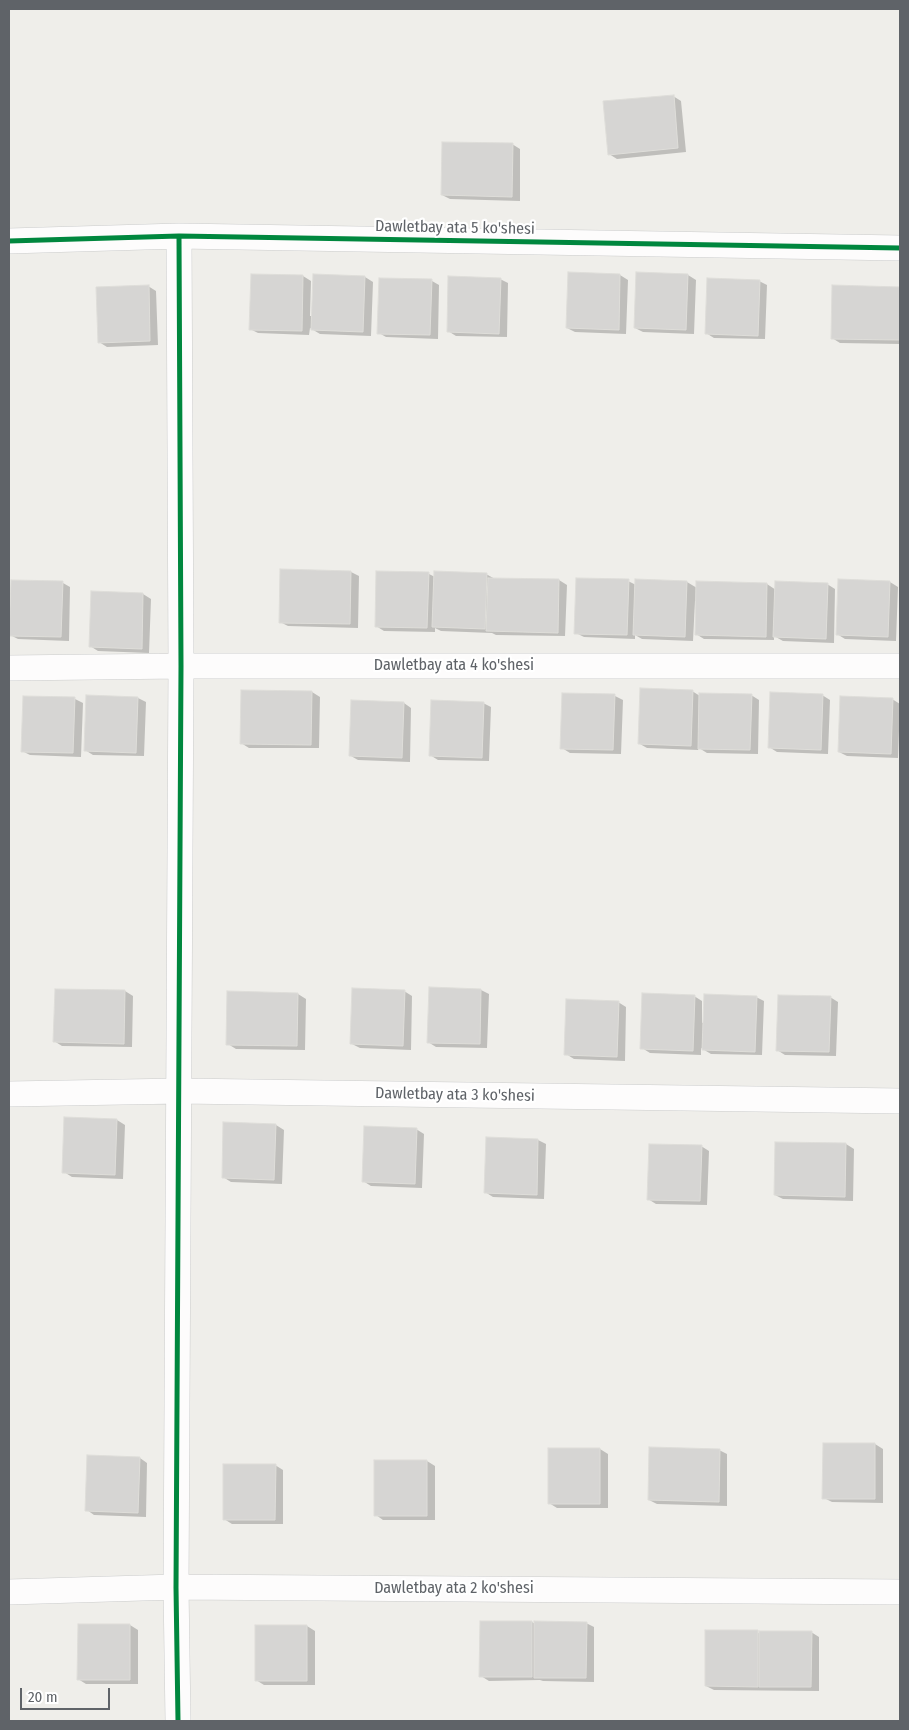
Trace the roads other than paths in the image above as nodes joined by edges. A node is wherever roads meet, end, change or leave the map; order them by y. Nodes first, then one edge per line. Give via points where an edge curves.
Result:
1 (179, 236) junction
2 (9, 241) edge
3 (900, 248) edge
4 (181, 666) junction
5 (900, 666) edge
6 (9, 668) edge
7 (180, 1092) junction
8 (9, 1094) edge
9 (900, 1101) edge
10 (176, 1587) junction
11 (9, 1592) edge
12 (900, 1592) edge
13 (178, 1721) edge

1 - 2 street, Dawletbay ata 5 ko'shesi
1 - 3 street, Dawletbay ata 5 ko'shesi
1 - 4 street
4 - 5 street, Dawletbay ata 4 ko'shesi
4 - 6 street, Dawletbay ata 4 ko'shesi
4 - 7 street
7 - 8 street, Dawletbay ata 3 ko'shesi
7 - 9 street, Dawletbay ata 3 ko'shesi
7 - 10 street
10 - 11 street, Dawletbay ata 2 ko'shesi
10 - 12 street, Dawletbay ata 2 ko'shesi
10 - 13 street

